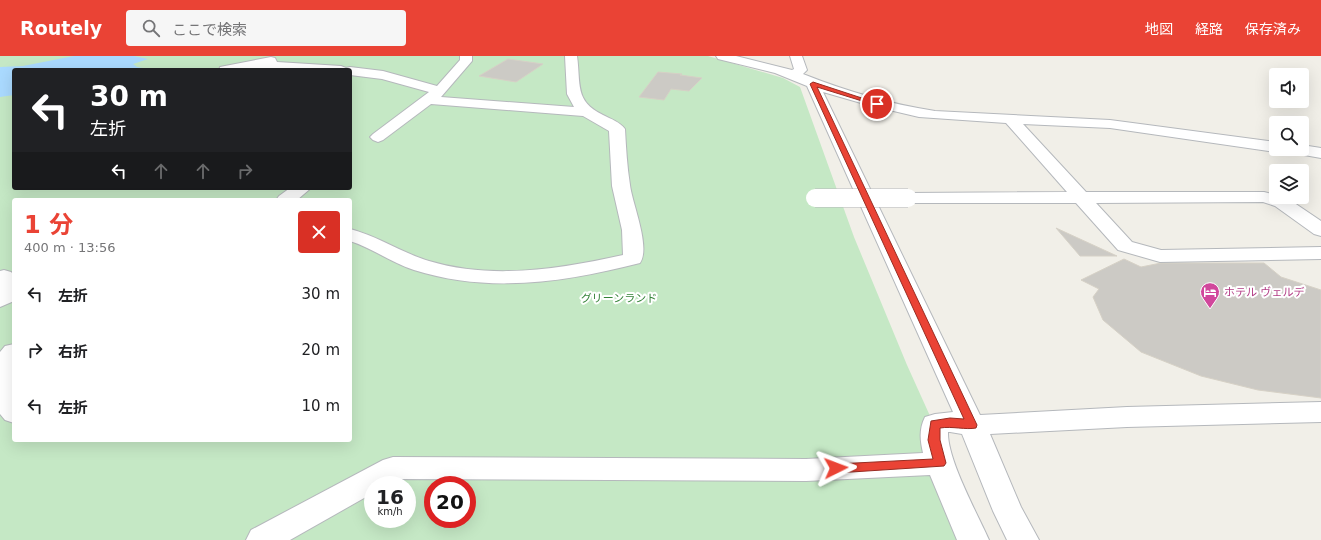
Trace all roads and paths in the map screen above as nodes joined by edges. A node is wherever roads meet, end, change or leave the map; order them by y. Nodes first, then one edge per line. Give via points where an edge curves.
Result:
1 (303, 56) edge
2 (466, 56) edge
3 (571, 56) edge
4 (722, 56) edge
5 (256, 64) junction
6 (352, 65) edge
7 (794, 66) edge
8 (235, 68) edge
9 (311, 68) edge
10 (813, 84) junction
11 (435, 95) junction
12 (587, 112) junction
13 (1010, 118) junction
14 (378, 137) dead end
15 (1269, 146) edge
16 (1309, 151) edge
17 (1321, 153) edge
18 (299, 190) edge
19 (1080, 197) junction
20 (288, 198) edge
21 (815, 198) dead end
22 (1321, 230) edge
23 (352, 236) edge
24 (1321, 253) edge
25 (6, 276) edge
26 (0, 300) edge
27 (12, 354) edge
28 (0, 394) edge
29 (12, 410) edge
30 (1321, 412) edge
31 (972, 425) junction
32 (940, 463) junction
33 (262, 540) edge
34 (973, 540) edge
35 (1023, 540) edge

1 - 5 street
2 - 11 street via 466,61
3 - 12 street via 575,101
4 - 7 street
5 - 8 street
5 - 9 street
6 - 11 street
7 - 10 street
10 - 13 street via 909,112
10 - 31 street
11 - 12 street
11 - 14 street
12 - 23 street via 617,129 621,186 632,230 634,259 547,274 479,276 447,273 420,265
13 - 15 street via 1110,124
13 - 19 street
16 - 17 street
18 - 20 street
19 - 21 street, bridge
19 - 22 street via 1264,197 1281,202
19 - 24 street via 1125,246 1160,256
25 - 26 street via 5,298
27 - 28 street via 8,359
28 - 29 street
30 - 31 street via 1127,417
31 - 32 street via 950,422 935,424 934,440
31 - 35 street via 1008,512
32 - 33 street via 806,470 393,468
32 - 34 street

